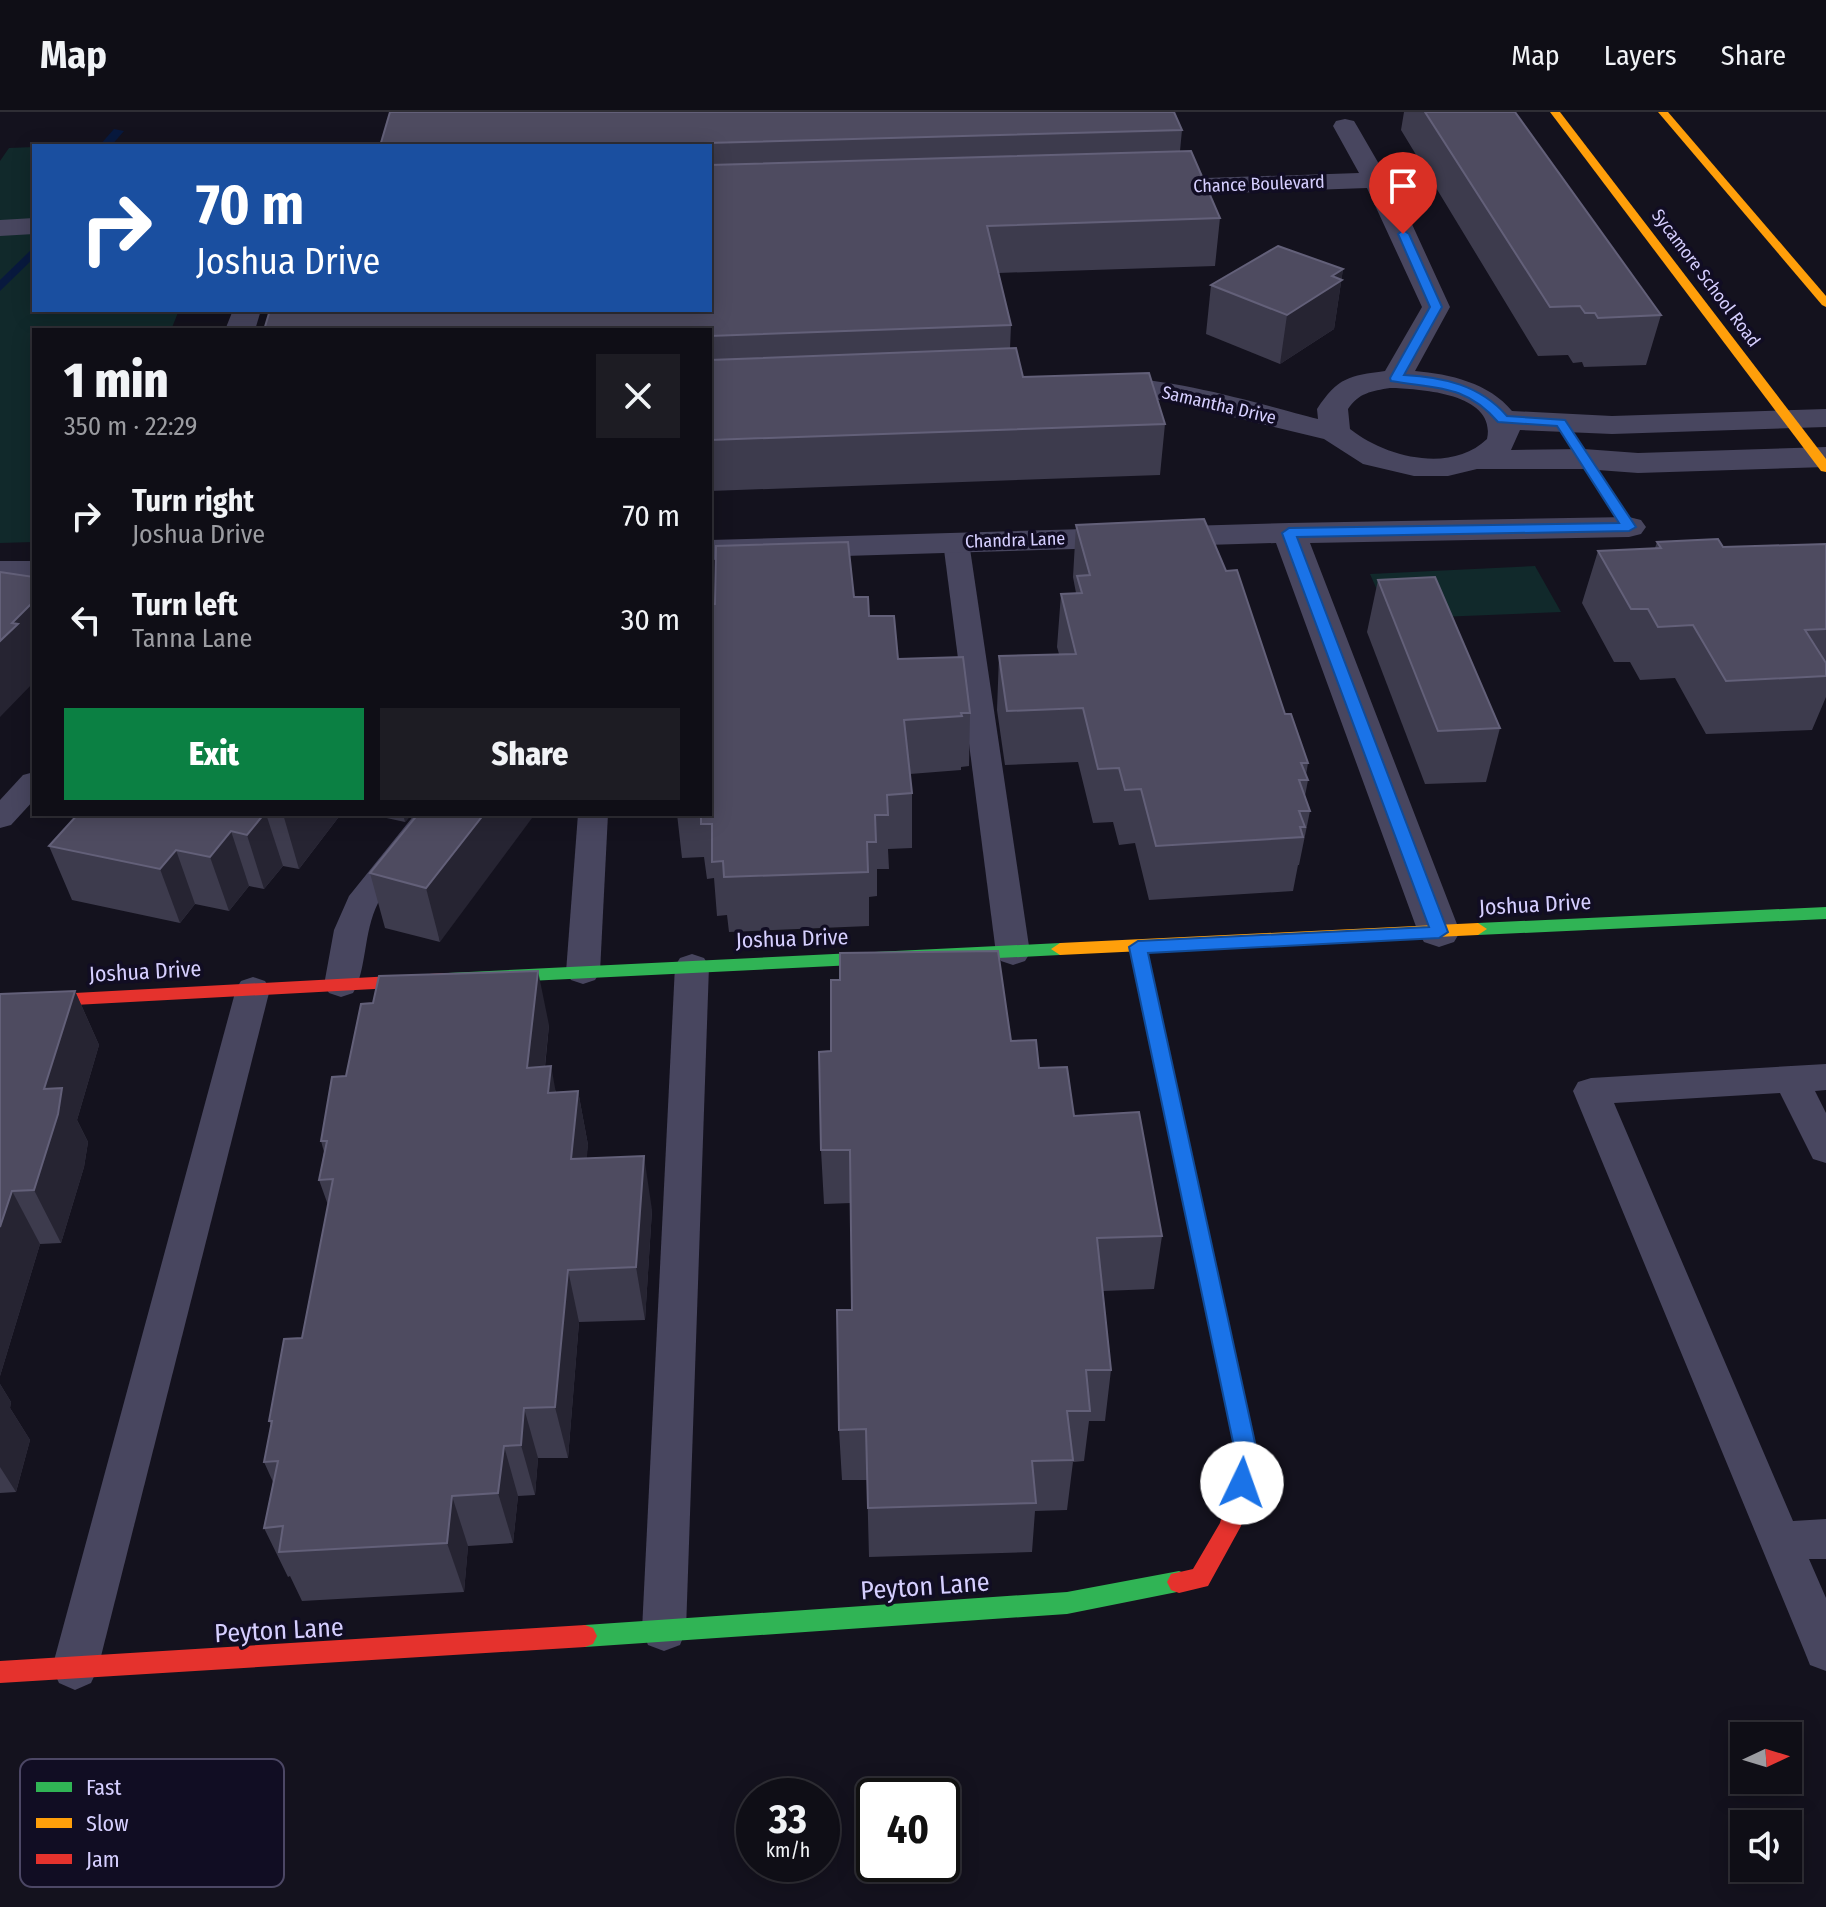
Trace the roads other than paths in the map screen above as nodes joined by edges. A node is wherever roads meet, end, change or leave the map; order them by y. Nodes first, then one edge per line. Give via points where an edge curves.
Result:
1 (1555, 112) edge
2 (1663, 112) edge
3 (1345, 126) dead end
4 (1376, 180) junction
5 (1127, 188) edge
6 (32, 226) edge
7 (0, 228) edge
8 (1826, 303) edge
9 (1396, 378) junction
10 (1073, 387) edge
11 (1826, 418) edge
12 (1503, 420) junction
13 (1789, 420) junction
14 (1561, 423) junction
15 (1335, 432) junction
16 (1584, 459) junction
17 (1478, 460) junction
18 (1823, 461) edge
19 (1289, 533) junction
20 (956, 542) junction
21 (712, 550) edge
22 (0, 571) edge
23 (32, 571) edge
24 (32, 784) edge
25 (430, 816) edge
26 (593, 816) edge
27 (0, 818) edge
28 (1826, 913) edge
29 (1439, 932) junction
30 (1138, 947) junction
31 (1013, 953) junction
32 (692, 966) junction
33 (583, 972) junction
34 (341, 985) junction
35 (253, 989) junction
36 (0, 1003) edge
37 (1808, 1078) edge
38 (1826, 1149) edge
39 (1826, 1539) edge
40 (1780, 1541) junction
41 (664, 1630) junction
42 (1826, 1650) edge
43 (75, 1668) junction
44 (0, 1672) edge

1 - 13 street, Sycamore School Road
2 - 8 street
3 - 4 street
4 - 5 street, Chance Boulevard
4 - 9 street via 1436,307
6 - 7 street
9 - 12 street via 1462,389 1488,403
9 - 15 street via 1347,389 1333,402 1329,416
10 - 15 street, Samantha Drive via 1162,391
11 - 13 street
12 - 14 street
12 - 17 street via 1505,435 1497,449
13 - 14 street
13 - 18 street, Sycamore School Road
14 - 16 street, Chandra Lane
15 - 17 street, Samantha Drive via 1381,460 1415,467
16 - 17 street, Samantha Drive
16 - 18 street, Samantha Drive
16 - 19 street, Chandra Lane via 1629,527
19 - 20 street, Chandra Lane
19 - 29 street
20 - 21 street, Chandra Lane
20 - 31 lane
22 - 23 street
24 - 27 lane
25 - 34 lane via 365,896 350,930
26 - 33 lane
28 - 29 street, Joshua Drive
29 - 30 street, Joshua Drive
30 - 31 street, Joshua Drive
30 - 41 street, Peyton Lane via 1248,1461 1230,1526 1200,1578 1067,1603
31 - 32 street, Joshua Drive
32 - 33 street, Joshua Drive
32 - 41 lane
33 - 34 street, Joshua Drive
34 - 35 street, Joshua Drive
35 - 36 street, Joshua Drive
35 - 43 lane
37 - 38 lane
37 - 40 lane via 1591,1091
39 - 40 lane
40 - 42 lane
41 - 43 street, Peyton Lane
43 - 44 street, Peyton Lane

